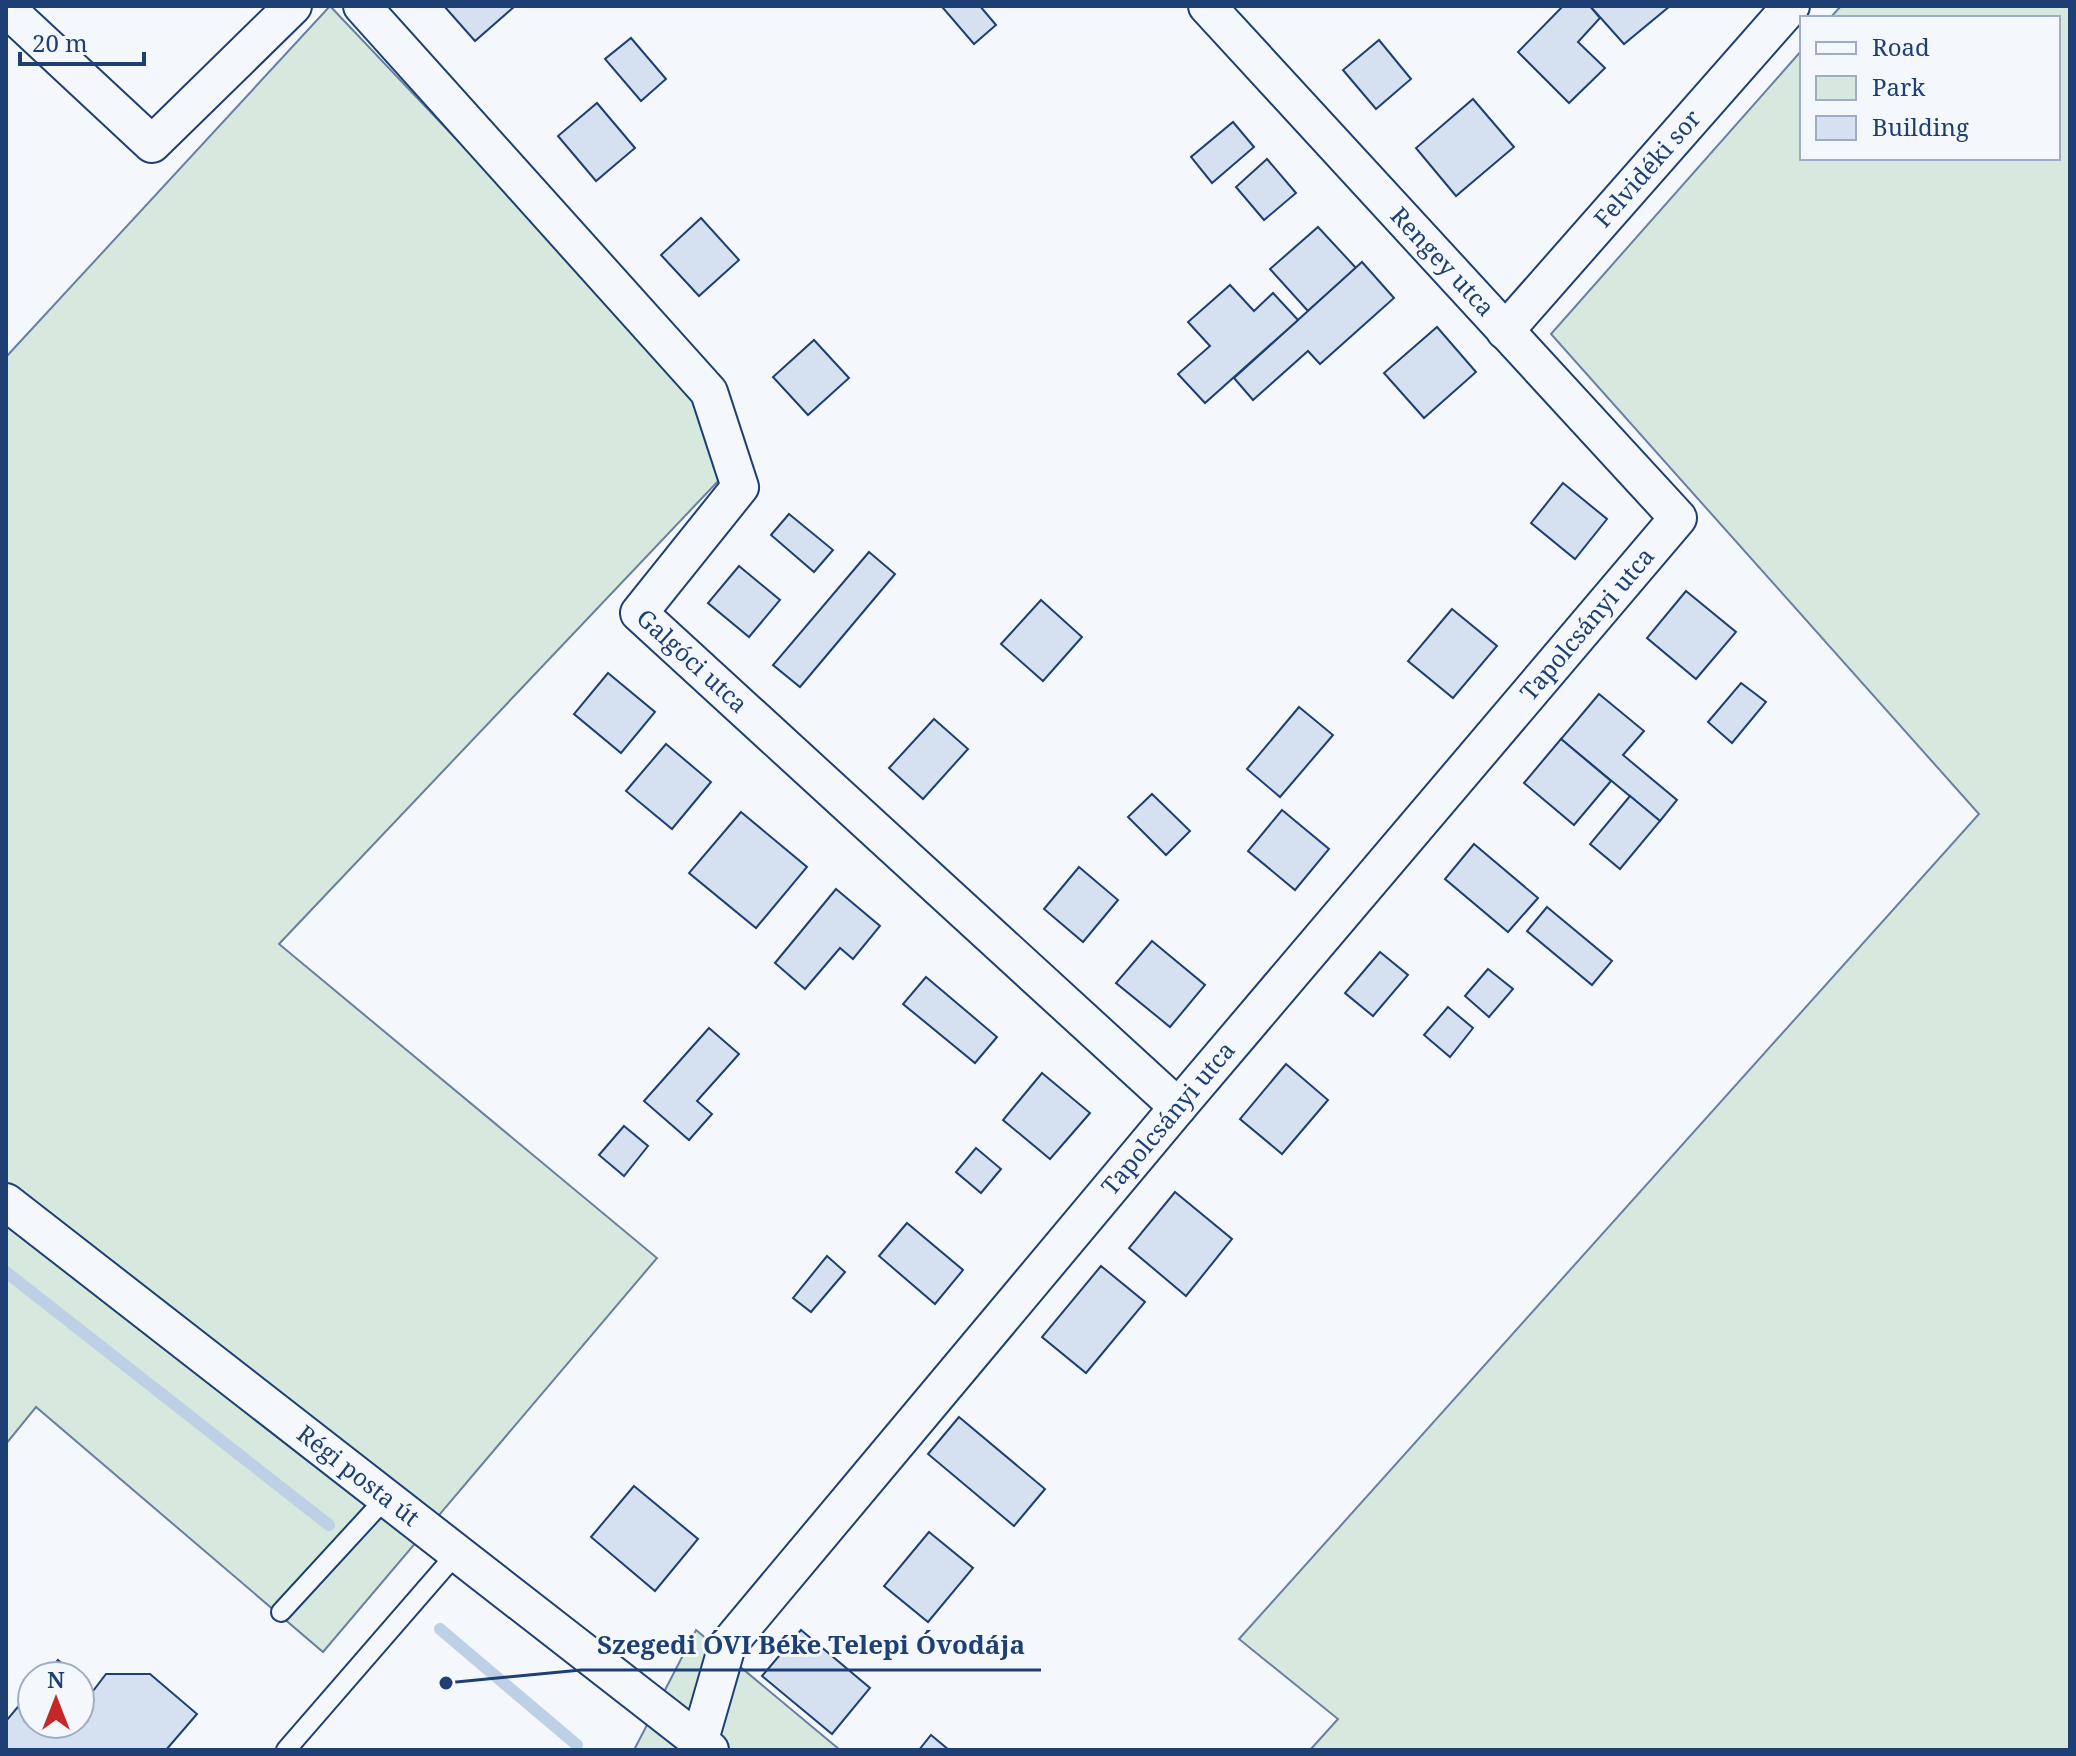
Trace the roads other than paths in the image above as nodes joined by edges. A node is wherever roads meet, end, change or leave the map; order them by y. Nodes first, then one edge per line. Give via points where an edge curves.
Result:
1 (293, 6) edge
2 (362, 6) edge
3 (1207, 6) edge
4 (1791, 6) edge
5 (6, 8) edge
6 (1505, 331) junction
7 (1678, 518) joint
8 (1178, 1107) junction
9 (6, 1202) edge
10 (384, 1500) junction
11 (456, 1554) junction
12 (281, 1612) dead end
13 (702, 1747) edge
14 (286, 1750) edge

1 - 5 street via 152,144
2 - 8 street, Galgóci utca via 709,392 740,487 639,613
3 - 6 street, Rengey utca
4 - 6 street, Felvidéki sor
6 - 7 street, Rengey utca
7 - 8 street, Tapolcsányi utca
8 - 13 street, Tapolcsányi utca via 727,1646
9 - 10 street, Régi posta út
10 - 11 street, Régi posta út
10 - 12 lane
11 - 13 street, Régi posta út
11 - 14 lane

